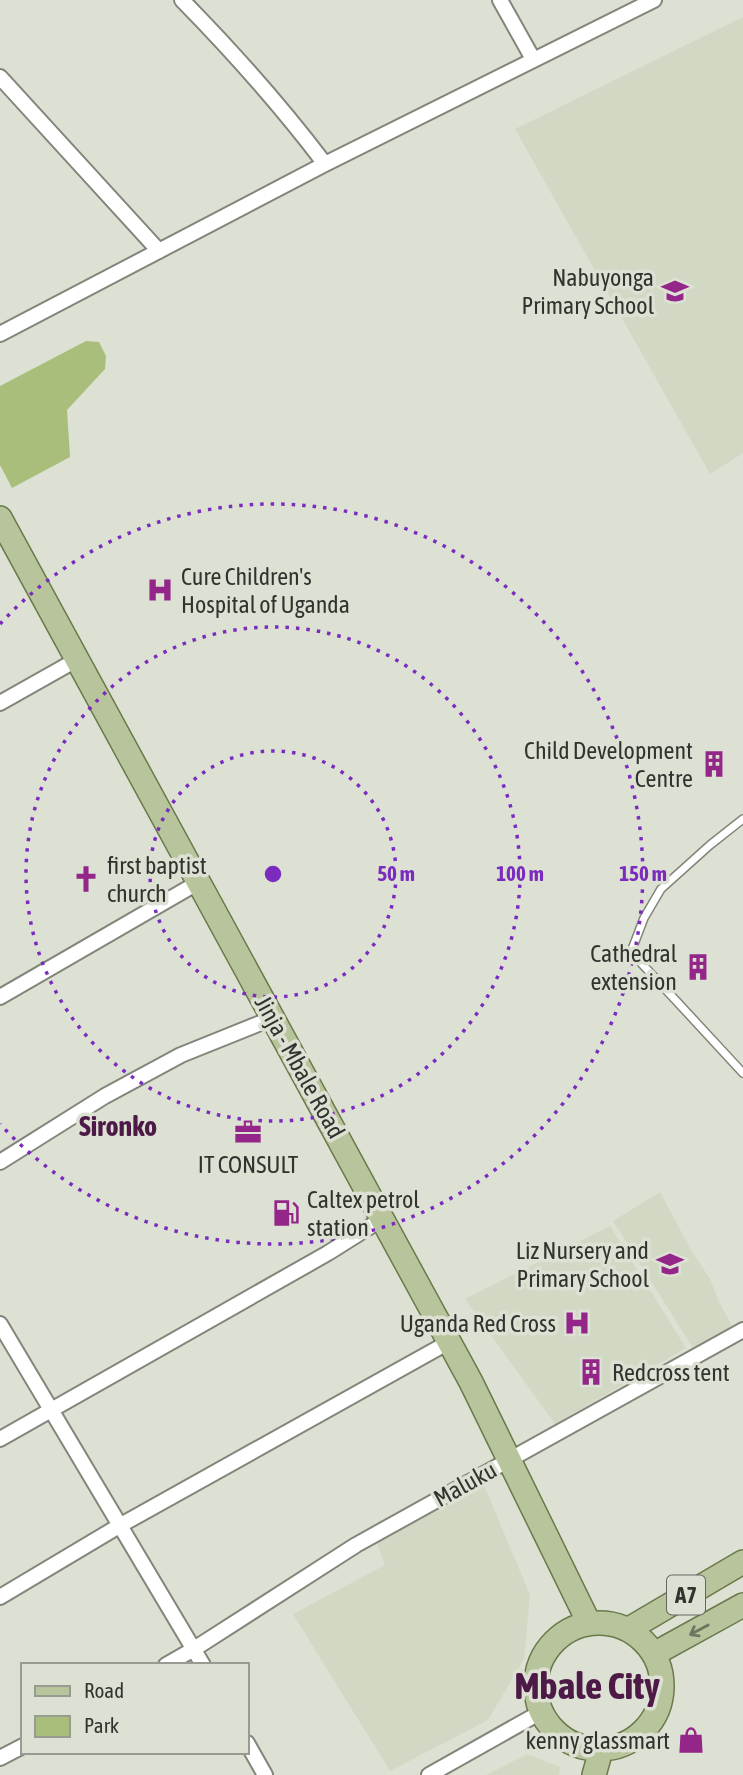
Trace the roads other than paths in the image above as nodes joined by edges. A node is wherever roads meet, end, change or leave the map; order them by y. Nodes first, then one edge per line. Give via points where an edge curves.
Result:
1 (182, 0) edge
2 (500, 0) edge
3 (654, 0) edge
4 (533, 59) junction
5 (0, 77) edge
6 (325, 164) junction
7 (159, 251) junction
8 (0, 334) edge
9 (0, 518) edge
10 (78, 659) junction
11 (0, 703) edge
12 (743, 820) edge
13 (199, 882) junction
14 (0, 997) edge
15 (273, 1018) junction
16 (743, 1073) edge
17 (0, 1162) edge
18 (382, 1219) junction
19 (0, 1324) edge
20 (743, 1331) edge
21 (449, 1342) junction
22 (52, 1409) junction
23 (0, 1439) edge
24 (509, 1459) junction
25 (119, 1526) junction
26 (743, 1562) edge
27 (0, 1597) edge
28 (743, 1605) edge
29 (589, 1623) junction
30 (629, 1629) junction
31 (194, 1649) junction
32 (654, 1654) junction
33 (170, 1663) edge
34 (202, 1663) edge
35 (541, 1712) junction
36 (248, 1745) edge
37 (21, 1747) edge
38 (601, 1750) junction
39 (0, 1758) edge
40 (265, 1775) edge
41 (429, 1775) edge
42 (594, 1775) edge

1 - 6 street via 286,113
2 - 4 street
3 - 4 street
4 - 6 street
5 - 7 street
6 - 7 street
7 - 8 street
9 - 10 main road, Jinja - Mbale Road
10 - 11 street
10 - 13 main road, Jinja - Mbale Road
12 - 16 lane via 661,890 631,952
13 - 14 street
13 - 15 main road, Jinja - Mbale Road
15 - 17 street via 181,1055 104,1096
15 - 18 main road, Jinja - Mbale Road
18 - 21 main road, Jinja - Mbale Road
18 - 22 street
19 - 22 street
20 - 24 street, Maluku
21 - 24 main road, Jinja - Mbale Road
21 - 25 street
22 - 23 street
22 - 25 street
24 - 29 main road, Jinja - Mbale Road
24 - 31 street, Maluku via 356,1545
25 - 27 street
25 - 31 street
26 - 30 main road, A7
28 -> 32 main road, A7
29 - 30 main road via 607,1622
29 - 35 main road via 568,1630 541,1657 535,1695
30 - 32 main road, A7
31 - 33 street, Maluku
31 - 34 street
32 - 38 main road via 663,1685 649,1726 636,1738
35 - 38 main road via 552,1729 570,1742
35 - 41 street
36 - 40 street
37 - 39 street
38 - 42 main road

